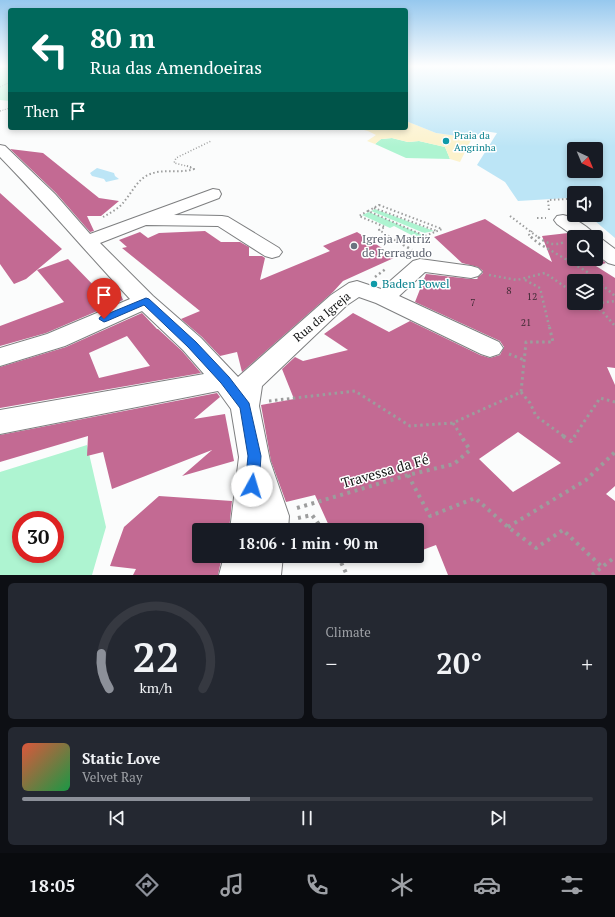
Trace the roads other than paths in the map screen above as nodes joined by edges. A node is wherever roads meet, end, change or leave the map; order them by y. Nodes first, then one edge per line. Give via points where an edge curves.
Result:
1 (0, 149) edge
2 (213, 194) dead end
3 (145, 220) junction
4 (563, 220) dead end
5 (577, 230) edge
6 (84, 237) junction
7 (603, 250) edge
8 (272, 252) dead end
9 (615, 259) edge
10 (471, 272) road end
11 (384, 298) junction
12 (146, 301) junction
13 (490, 348) dead end
14 (0, 357) edge
15 (225, 380) junction
16 (245, 406) junction
17 (0, 422) edge
18 (263, 523) edge
19 (241, 563) edge
20 (264, 563) edge
21 (238, 575) edge
22 (262, 575) edge

1 - 6 street via 50,198
2 - 3 street
3 - 6 street
3 - 8 street via 222,221
4 - 5 street
6 - 12 street
7 - 9 street
10 - 11 street via 414,260
11 - 13 street, Rua da Igreja
11 - 16 street, Rua da Igreja via 358,288 339,300 249,382
12 - 14 street via 62,337 16,354
12 - 15 street via 192,344
15 - 16 street
15 - 17 street
16 - 18 street via 255,456
19 - 21 street
20 - 22 street

